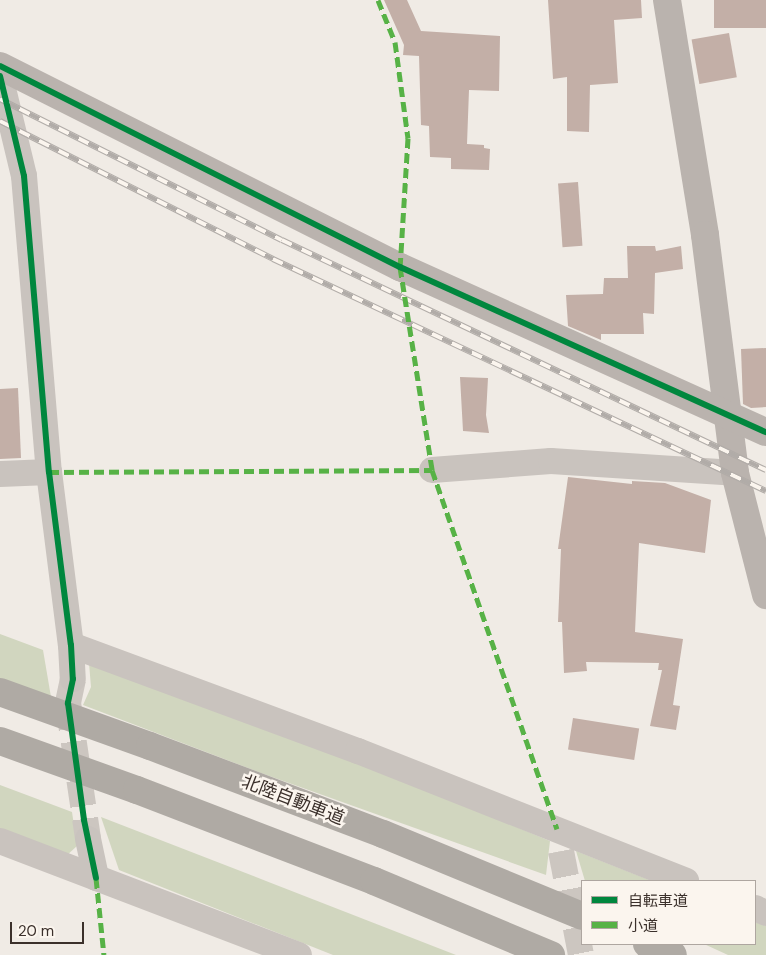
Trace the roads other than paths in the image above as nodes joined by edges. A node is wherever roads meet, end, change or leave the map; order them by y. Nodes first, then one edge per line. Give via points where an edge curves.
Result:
1 (667, 0) edge
2 (0, 66) edge
3 (0, 76) edge
4 (729, 416) junction
5 (766, 432) edge
6 (432, 470) dead end
7 (49, 472) junction
8 (735, 473) junction
9 (0, 474) edge
10 (766, 595) edge
11 (71, 645) junction
12 (73, 679) tunnel mouth
13 (0, 692) edge
14 (0, 741) edge
15 (88, 839) tunnel mouth
16 (0, 840) edge
17 (96, 878) junction
18 (683, 880) edge
19 (581, 916) edge
20 (649, 945) edge
21 (299, 955) edge
22 (551, 955) edge
23 (672, 955) edge

1 - 4 street via 705,235
2 - 4 street via 400,267
3 - 7 street via 24,176
4 - 5 street
4 - 8 street
6 - 8 street via 552,461
7 - 9 street
7 - 11 street
8 - 10 street
11 - 12 street
11 - 18 street via 358,751 503,810 559,840
13 - 19 highway, 北陸自動車道 via 383,834
14 - 22 highway via 346,871
15 - 17 street
16 - 17 street
17 - 21 street
20 - 23 highway

